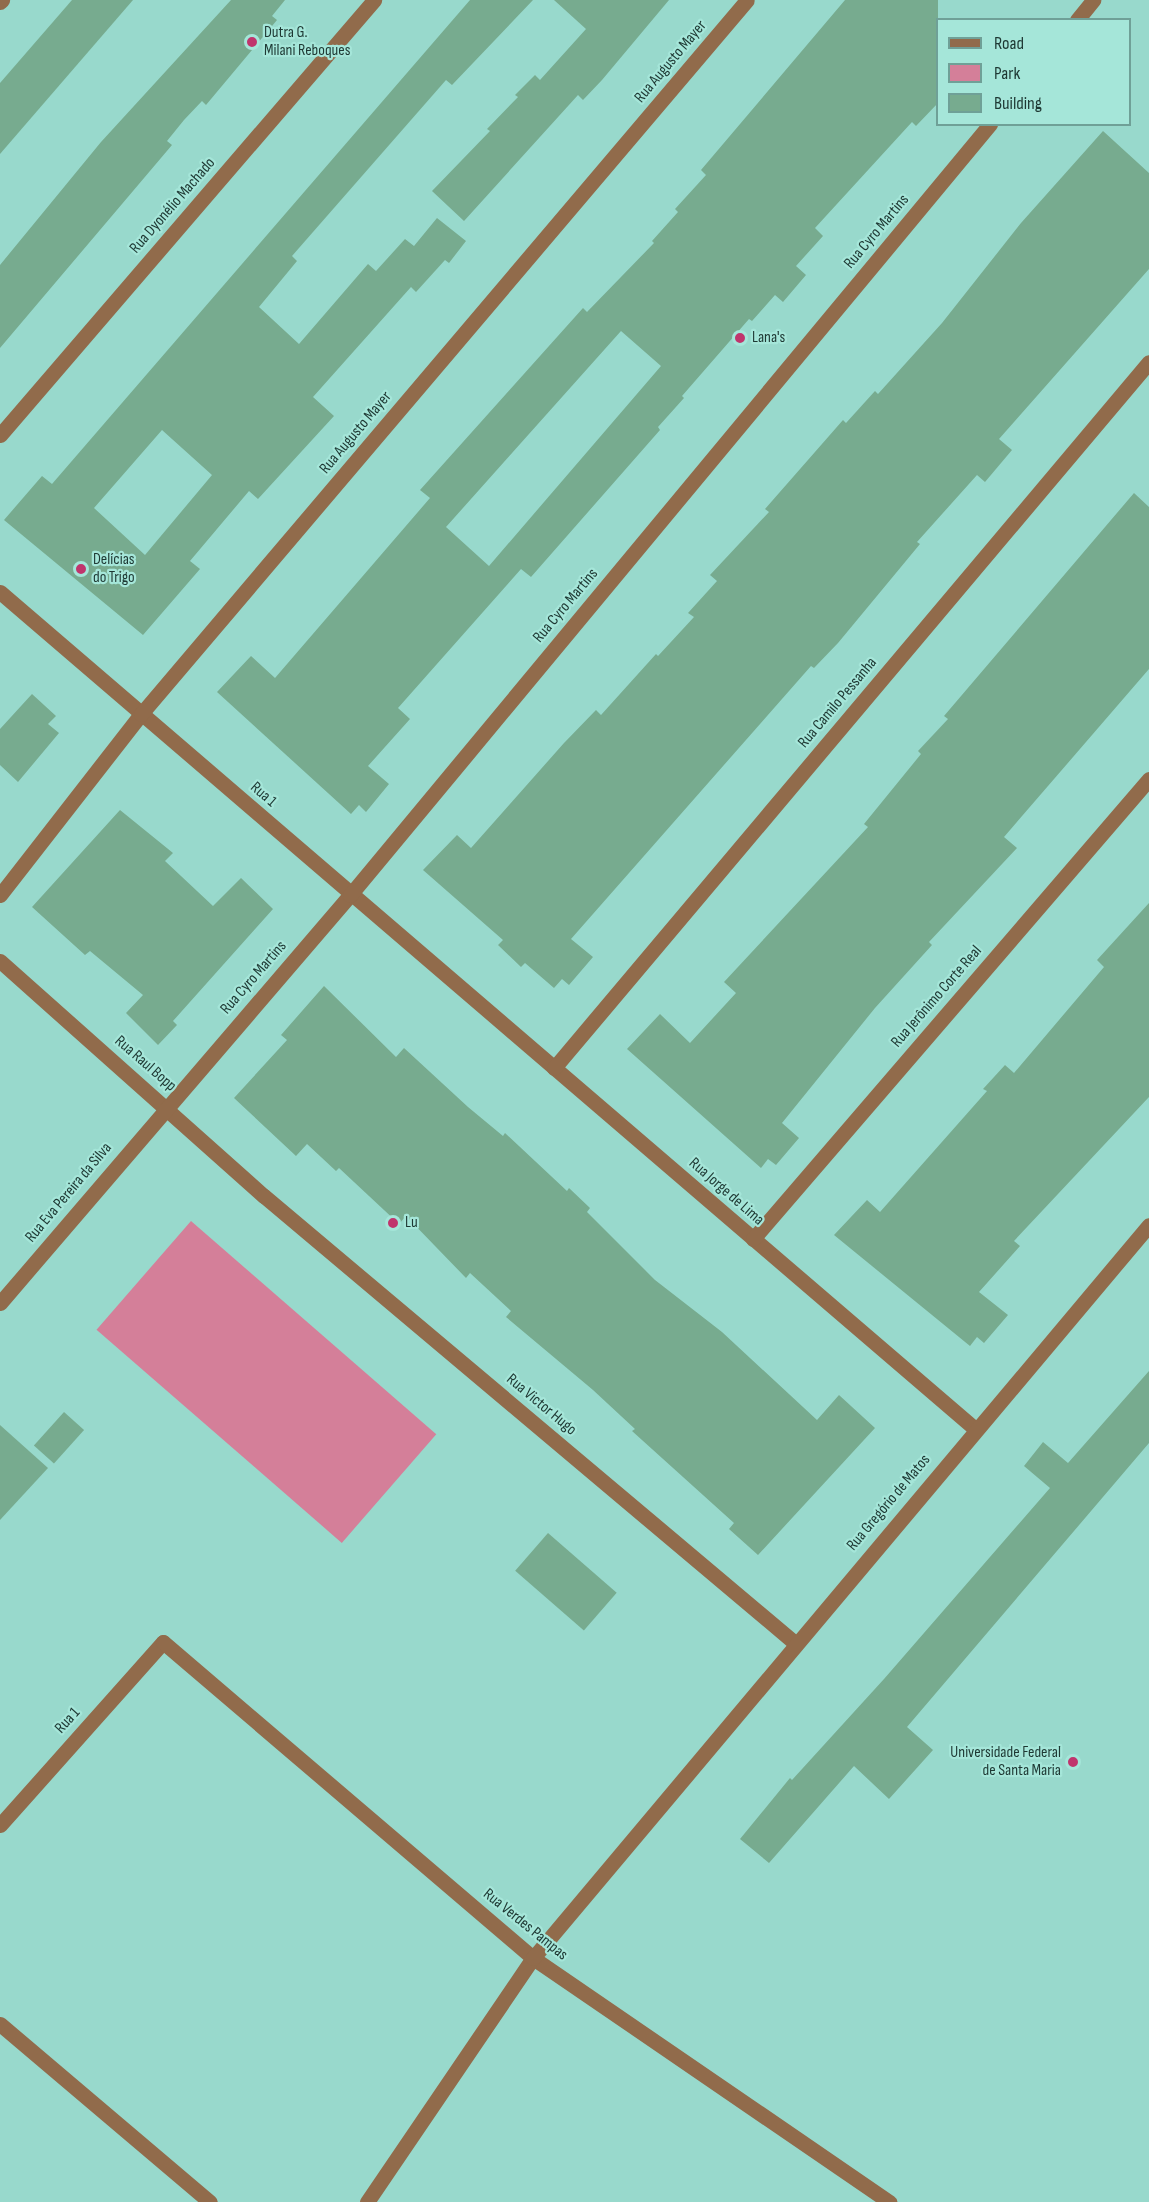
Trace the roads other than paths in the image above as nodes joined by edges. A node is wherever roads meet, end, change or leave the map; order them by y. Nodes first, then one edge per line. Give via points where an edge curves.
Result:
1 (374, 0) edge
2 (747, 0) edge
3 (1093, 0) edge
4 (1079, 18) edge
5 (988, 126) edge
6 (1149, 362) edge
7 (0, 435) edge
8 (0, 592) edge
9 (141, 714) junction
10 (1149, 779) edge
11 (0, 895) edge
12 (350, 895) junction
13 (0, 961) edge
14 (455, 983) joint
15 (554, 1068) junction
16 (166, 1107) junction
17 (264, 1196) joint
18 (1149, 1225) edge
19 (753, 1239) junction
20 (0, 1303) edge
21 (975, 1429) junction
22 (163, 1642) joint
23 (795, 1642) junction
24 (0, 1825) edge
25 (533, 1958) junction
26 (0, 2024) edge
27 (210, 2202) edge
28 (367, 2202) edge
29 (890, 2202) edge

1 - 7 street, Rua Dyonélio Machado
2 - 9 street, Rua Augusto Mayer
3 - 4 street
5 - 12 street, Rua Cyro Martins
6 - 15 street, Rua Camilo Pessanha
8 - 9 street, Rua 1
9 - 11 street, Rua Augusto Mayer
9 - 12 street, Rua 1
10 - 19 street, Rua Jerônimo Corte Real
12 - 14 street, Rua 1
12 - 16 street, Rua Cyro Martins
13 - 16 street, Rua Raul Bopp
14 - 15 street, Rua Jorge de Lima
15 - 19 street, Rua Jorge de Lima
16 - 17 street, Rua Raul Bopp
16 - 20 street, Rua Eva Pereira da Silva
17 - 23 street, Rua Victor Hugo
18 - 21 street, Rua Gregório de Matos
19 - 21 street, Rua Jorge de Lima
21 - 23 street, Rua Gregório de Matos
22 - 24 street, Rua 1
22 - 25 street, Rua Verdes Pampas
23 - 25 street, Rua Gregório de Matos
25 - 28 street, Rua Gregório de Matos
25 - 29 street, Rua Verdes Pampas
26 - 27 street

